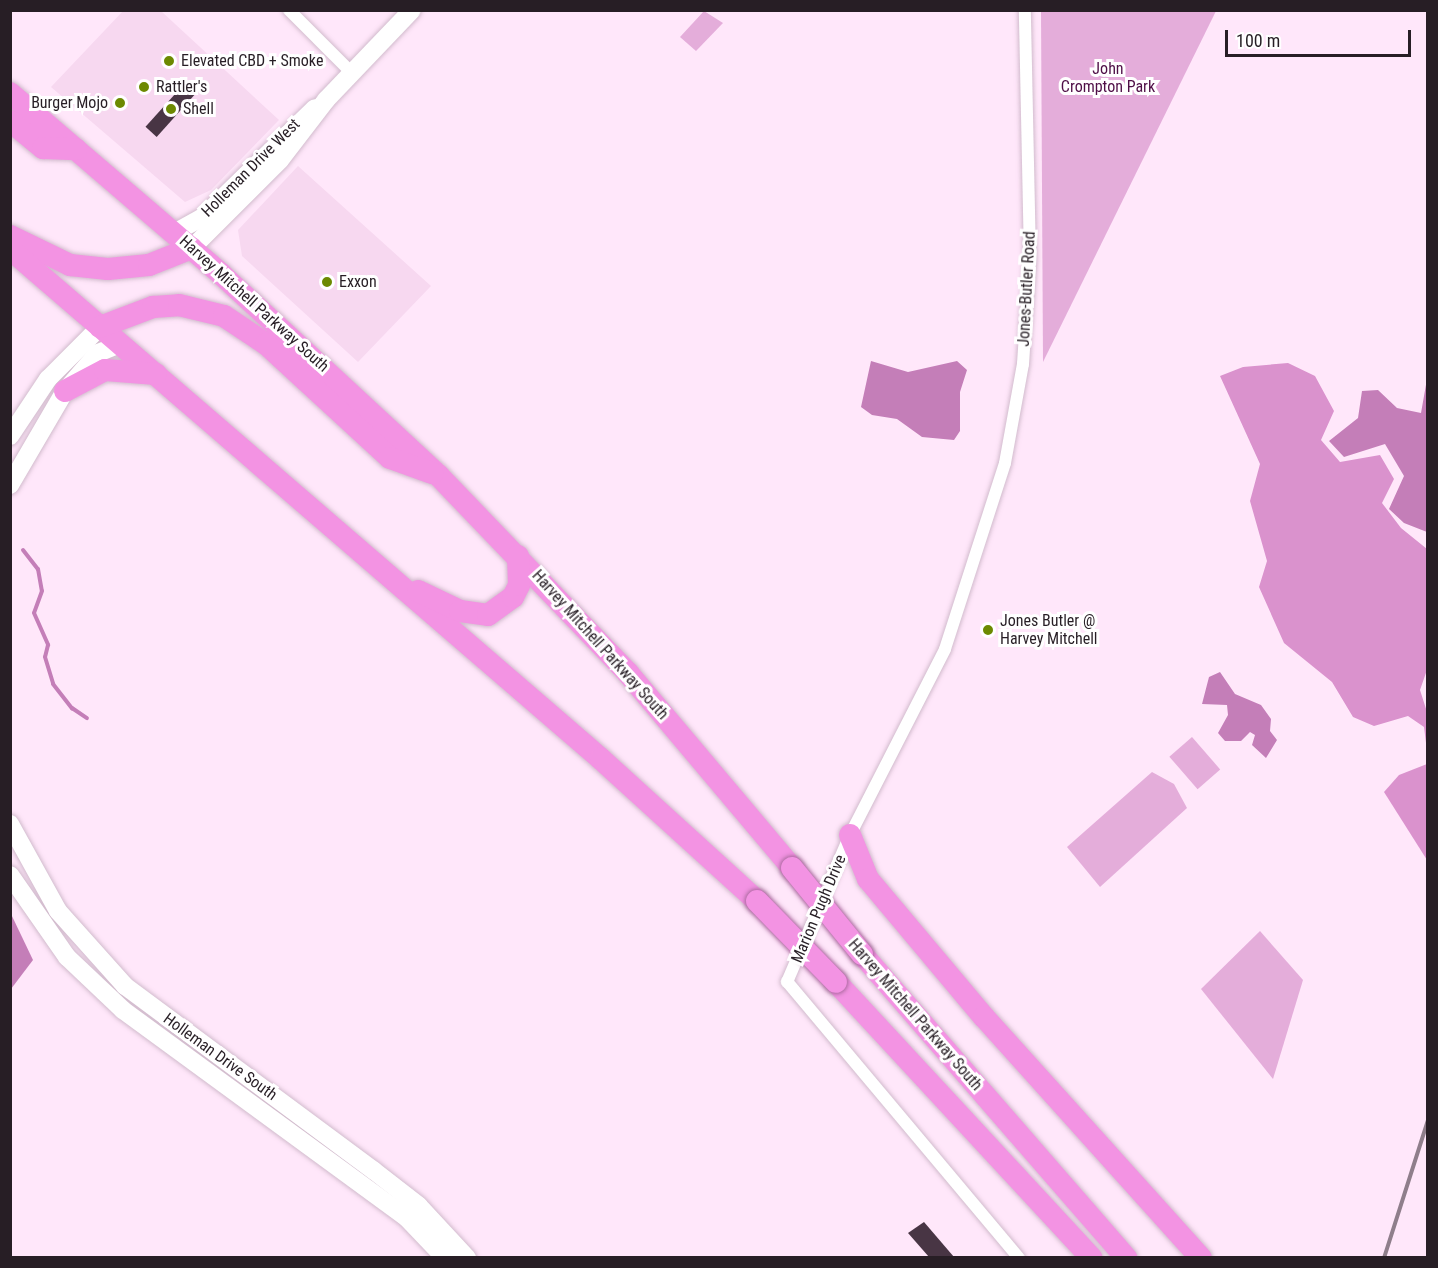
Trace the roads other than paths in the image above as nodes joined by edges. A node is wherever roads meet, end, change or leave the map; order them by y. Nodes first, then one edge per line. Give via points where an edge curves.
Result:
1 (289, 10) edge
2 (411, 10) edge
3 (1025, 10) edge
4 (352, 73) junction
5 (10, 93) edge
6 (326, 100) junction
7 (10, 121) edge
8 (76, 149) junction
9 (174, 233) junction
10 (10, 236) edge
11 (192, 248) junction
12 (10, 249) edge
13 (100, 327) junction
14 (120, 344) junction
15 (156, 374) junction
16 (65, 391) junction
17 (10, 436) edge
18 (439, 476) junction
19 (10, 484) edge
20 (518, 556) junction
21 (390, 577) junction
22 (10, 824) edge
23 (850, 835) junction
24 (10, 875) edge
25 (1002, 1156) junction
26 (445, 1257) edge
27 (467, 1257) edge
28 (1019, 1257) edge
29 (1075, 1257) edge
30 (1092, 1257) edge
31 (1126, 1257) edge
32 (1201, 1257) edge

1 - 4 street
2 - 4 street, Holleman Drive West
3 - 23 street, Jones-Butler Road via 1030,258 1023,364 1005,463 977,562 945,649
4 - 6 street, Holleman Drive West
5 - 8 highway, Harvey Mitchell Parkway South
6 - 9 street, Holleman Drive West via 298,120 203,217
6 - 11 street, Holleman Drive West via 280,160
7 - 8 highway via 43,148
8 - 9 highway, Harvey Mitchell Parkway South
9 - 11 highway, Harvey Mitchell Parkway South
10 - 11 highway via 70,265 108,269 149,265
11 - 18 highway, Harvey Mitchell Parkway South
12 - 13 highway, Harvey Mitchell Parkway South
13 - 14 highway, Harvey Mitchell Parkway South
13 - 17 street via 48,380
13 - 18 highway via 129,313 179,305 224,316 266,344 390,458
14 - 15 highway, Harvey Mitchell Parkway South
14 - 16 street via 98,353
15 - 16 highway via 105,370
15 - 21 highway, Harvey Mitchell Parkway South
16 - 19 street
18 - 20 highway, Harvey Mitchell Parkway South
20 - 21 highway via 519,585 507,602 488,615 460,611
20 - 31 highway, Harvey Mitchell Parkway South, bridge via 628,673 861,954
21 - 25 highway, Harvey Mitchell Parkway South, bridge via 610,766 757,901
22 - 27 street, Holleman Drive South via 58,911 125,986 373,1170 426,1214
23 - 28 street, Marion Pugh Drive via 787,982
23 - 32 highway via 868,879 984,1017
24 - 26 street, Holleman Drive South via 67,957 123,1010 406,1217
25 - 29 highway
25 - 30 highway, Harvey Mitchell Parkway South

